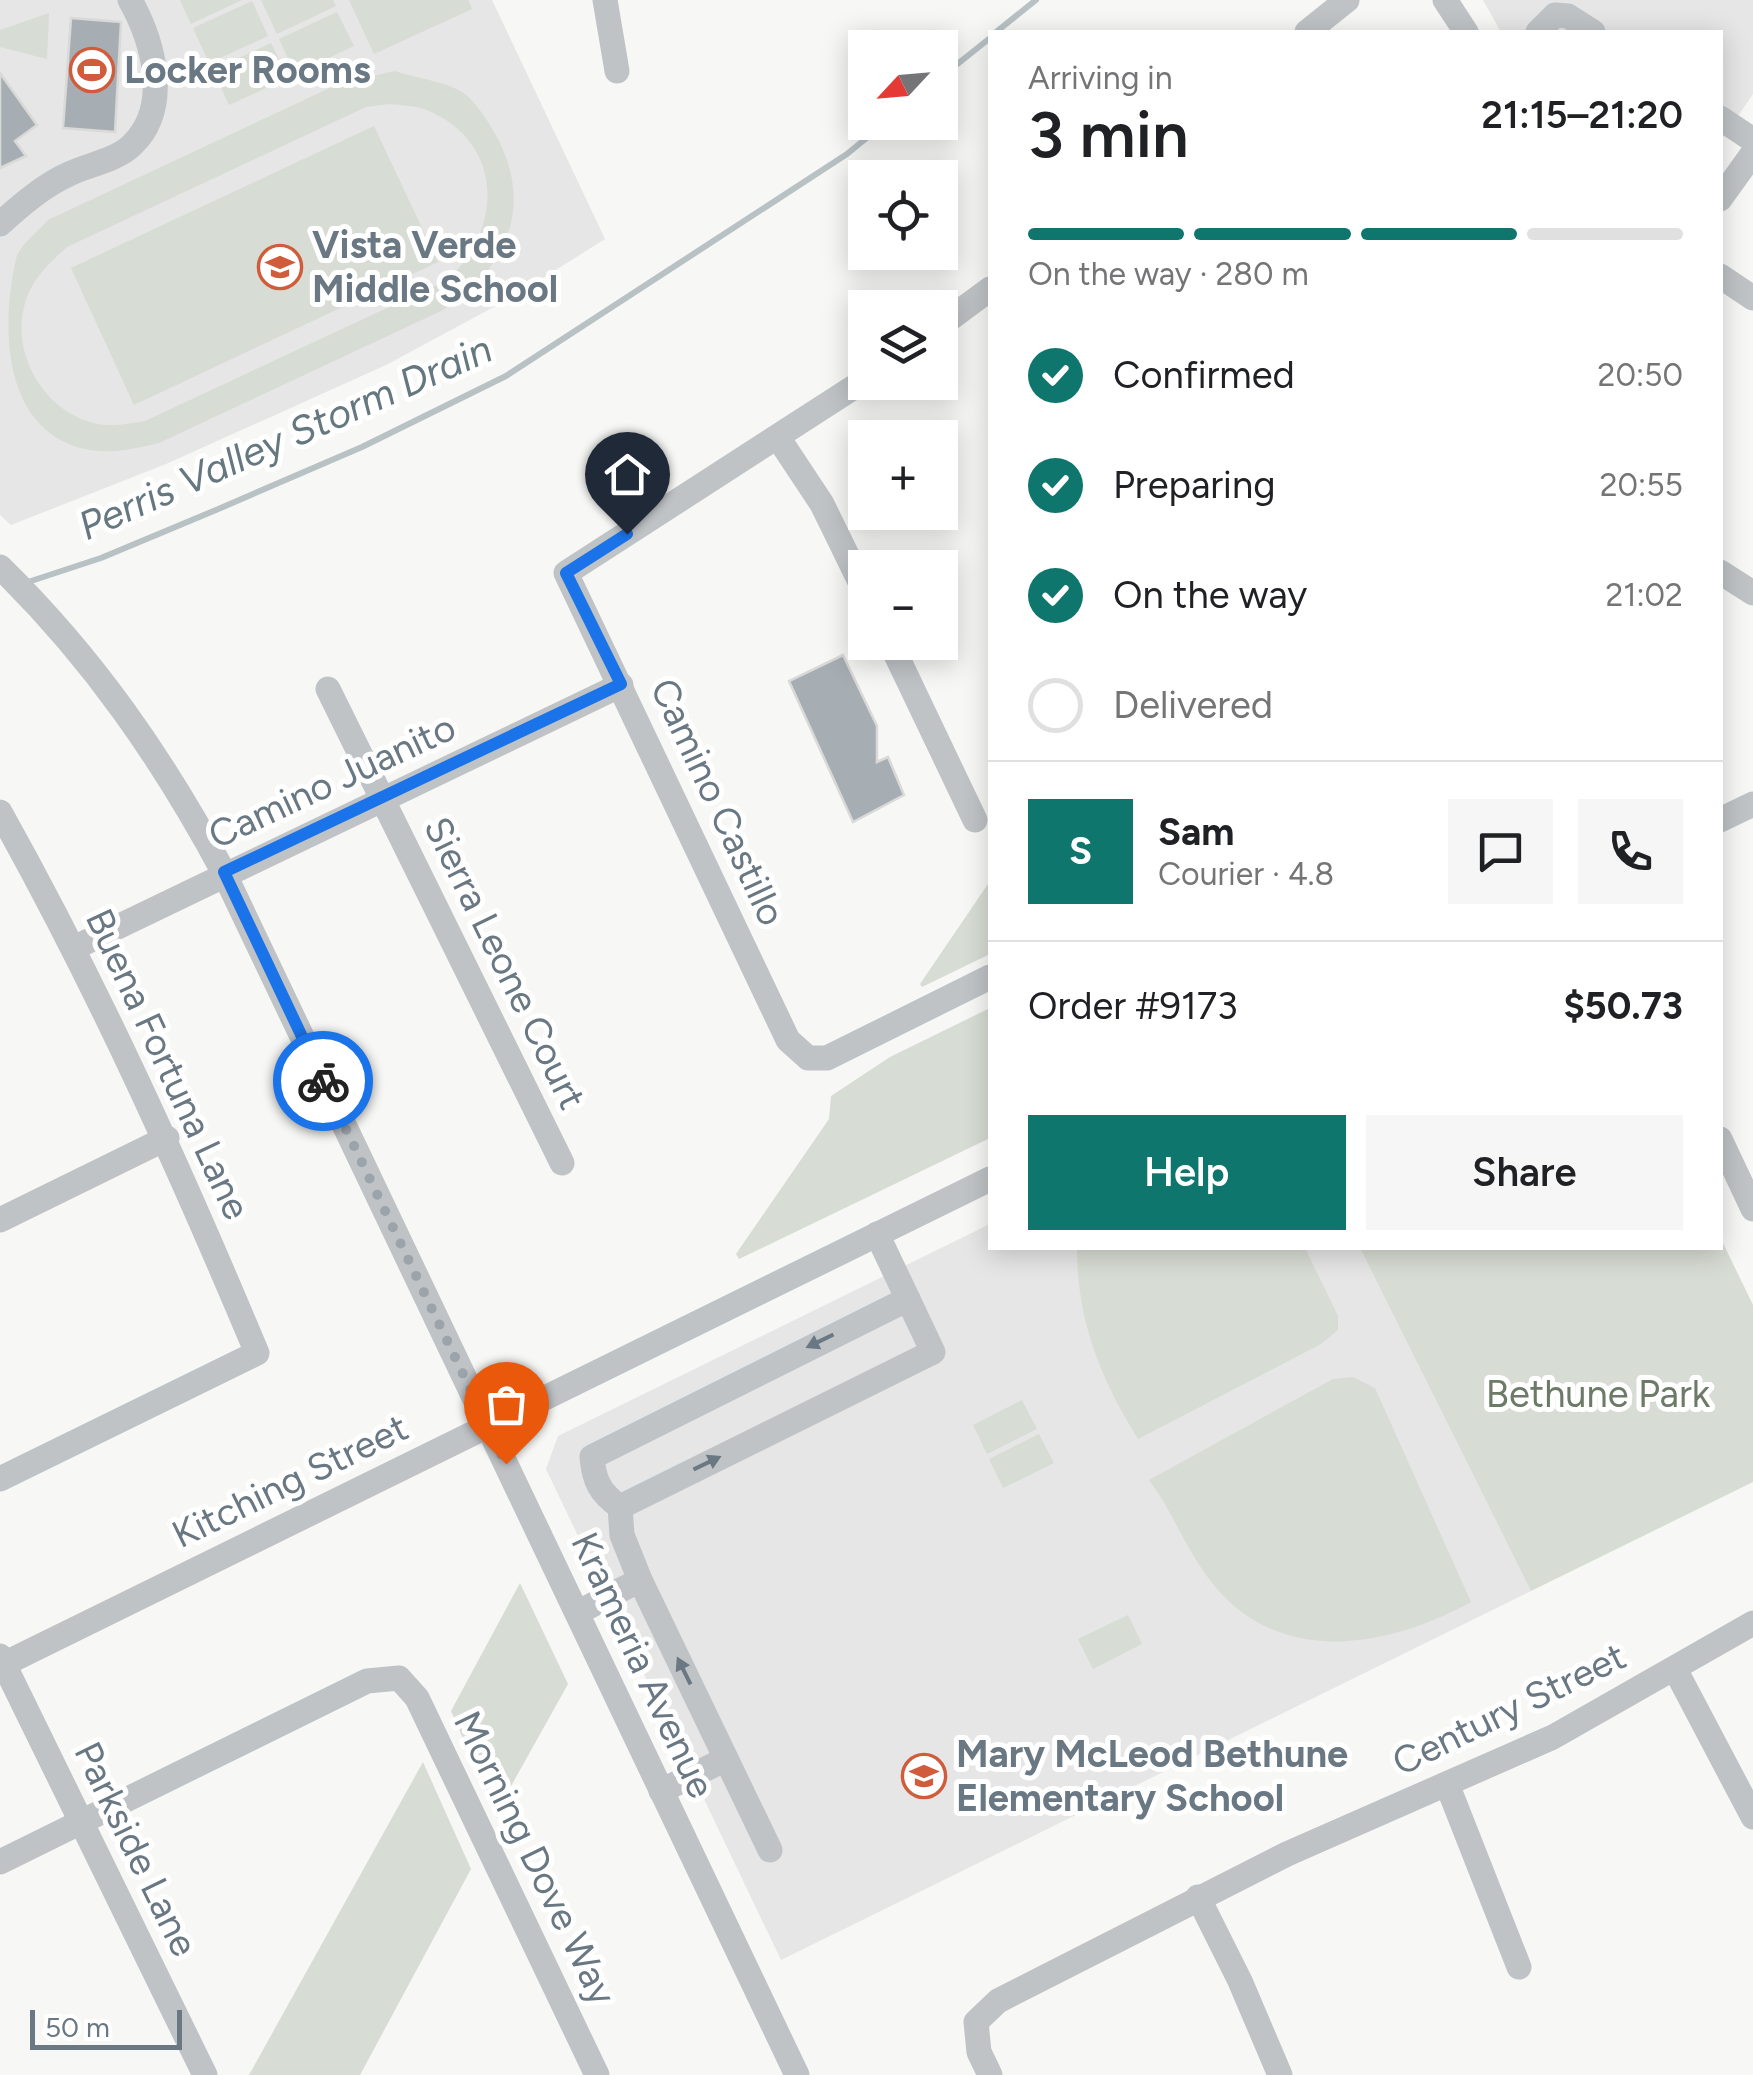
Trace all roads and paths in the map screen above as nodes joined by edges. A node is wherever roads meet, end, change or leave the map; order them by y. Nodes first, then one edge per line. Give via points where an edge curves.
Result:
1 (130, 0) edge
2 (606, 0) edge
3 (1347, 0) edge
4 (1446, 0) edge
5 (1310, 30) edge
6 (1465, 30) edge
7 (1540, 30) edge
8 (1590, 30) edge
9 (617, 71) dead end
10 (1723, 120) edge
11 (1753, 140) edge
12 (1753, 153) edge
13 (1723, 195) edge
14 (0, 224) edge
15 (1723, 278) edge
16 (988, 290) edge
17 (1753, 298) edge
18 (958, 313) edge
19 (848, 391) edge
20 (779, 438) junction
21 (848, 557) edge
22 (0, 567) edge
23 (1723, 574) edge
24 (1753, 593) edge
25 (899, 660) edge
26 (621, 684) junction
27 (328, 689) dead end
28 (382, 798) junction
29 (1753, 804) edge
30 (0, 812) edge
31 (1723, 819) edge
32 (975, 820) dead end
33 (224, 872) junction
34 (76, 947) junction
35 (988, 978) edge
36 (168, 1138) junction
37 (1723, 1145) edge
38 (562, 1163) dead end
39 (988, 1179) edge
40 (1753, 1209) edge
41 (0, 1220) edge
42 (877, 1234) junction
43 (908, 1299) junction
44 (487, 1425) junction
45 (0, 1479) edge
46 (620, 1508) junction
47 (640, 1580) junction
48 (576, 1613) junction
49 (1753, 1624) edge
50 (1, 1662) edge
51 (1675, 1669) junction
52 (726, 1760) junction
53 (1448, 1784) junction
54 (662, 1791) junction
55 (1753, 1817) edge
56 (82, 1822) junction
57 (770, 1850) dead end
58 (0, 1862) edge
59 (1198, 1897) junction
60 (1519, 1967) dead end
61 (205, 2075) edge
62 (597, 2075) edge
63 (797, 2075) edge
64 (990, 2075) edge
65 (1280, 2075) edge

1 - 14 street via 154,56 150,116 133,145 64,175
2 - 9 street
3 - 5 street
4 - 6 street
7 - 8 street via 1555,16 1568,16
10 - 11 street
12 - 13 street
15 - 17 street
16 - 18 street
19 - 20 street
20 - 21 street
20 - 26 street, Camino Castillo via 566,573
22 - 33 street, Krameria Avenue via 57,623 140,729
23 - 24 street
25 - 32 street
26 - 28 street, Camino Juanito
26 - 35 street, Camino Castillo via 788,1040 808,1058 827,1058
27 - 28 street, Sierra Leone Court
28 - 33 street, Camino Juanito
28 - 38 street, Sierra Leone Court
29 - 31 street
30 - 34 street, Buena Fortuna Lane
33 - 34 street, Camino Juanito
33 - 44 street, Krameria Avenue
34 - 36 street, Buena Fortuna Lane
36 - 41 street
36 - 45 street, Buena Fortuna Lane via 257,1352
37 - 40 street
39 - 42 street, Kitching Street
42 - 43 street
42 - 44 street, Kitching Street
46 -> 43 street via 933,1352
43 -> 46 street via 592,1457 594,1479
44 - 48 street, Krameria Avenue
44 - 50 street, Kitching Street
46 - 47 street via 622,1534
47 - 48 street
52 -> 47 street
48 - 54 street, Krameria Avenue
49 - 51 street, Century Street
50 - 56 street, Parkside Lane
51 - 53 street, Century Street via 1553,1737
51 - 55 street
52 - 54 street
52 - 57 street
53 - 59 street, Century Street
53 - 60 street
54 - 63 street, Krameria Avenue
56 - 58 street
56 - 61 street, Parkside Lane
56 - 62 street, Morning Dove Way via 367,1681 399,1678 416,1698
59 - 64 street, Century Street via 998,2001 976,2022 978,2052
59 - 65 street

